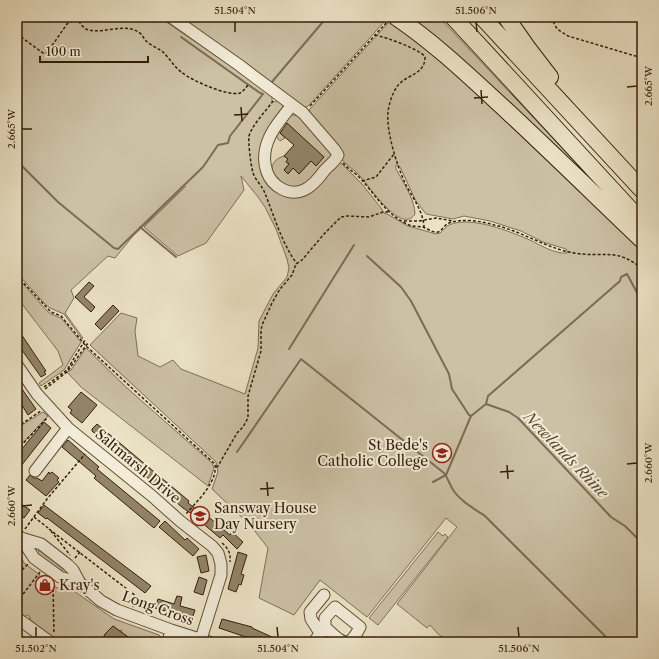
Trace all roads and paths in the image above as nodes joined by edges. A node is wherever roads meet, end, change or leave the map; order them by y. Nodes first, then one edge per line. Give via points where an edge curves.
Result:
1 (76, 17) edge
2 (171, 17) edge
3 (453, 17) edge
4 (482, 17) edge
5 (506, 17) edge
6 (551, 17) edge
7 (392, 19) edge
8 (17, 34) edge
9 (375, 35) junction
10 (642, 58) edge
11 (255, 77) junction
12 (292, 105) junction
13 (303, 113) junction
14 (394, 154) junction
15 (338, 155) junction
16 (362, 181) junction
17 (637, 185) edge
18 (389, 212) junction
19 (424, 220) junction
20 (404, 221) junction
21 (456, 222) junction
22 (642, 222) edge
23 (424, 228) junction
24 (642, 240) edge
25 (642, 269) edge
26 (17, 276) edge
27 (85, 340) dead end
28 (83, 343) junction
29 (88, 343) dead end
30 (86, 346) junction
31 (17, 366) edge
32 (36, 394) junction
33 (45, 408) junction
34 (17, 427) edge
35 (68, 428) junction
36 (91, 447) junction
37 (17, 450) edge
38 (216, 467) junction
39 (35, 472) dead end
40 (34, 517) junction
41 (180, 521) junction
42 (49, 529) junction
43 (19, 536) edge
44 (80, 552) junction
45 (70, 555) dead end
46 (75, 558) dead end
47 (28, 564) dead end
48 (17, 571) edge
49 (40, 572) dead end
50 (53, 582) dead end
51 (324, 595) dead end
52 (17, 602) edge
53 (132, 610) dead end
54 (17, 618) edge
55 (171, 630) junction
56 (320, 634) edge
57 (52, 638) edge
58 (205, 641) edge
59 (168, 642) edge

1 - 8 path via 67,24 49,52 45,54
1 - 11 path via 82,26 90,30 128,29 140,33 149,44 162,51 179,71 213,88 239,93
2 - 11 street
3 - 22 highway
4 - 17 highway
5 - 17 highway via 526,47
6 - 10 path via 557,29 568,36
7 - 9 path
7 - 24 highway via 419,33 454,62
9 - 13 path
9 - 14 path via 420,52 425,58 422,69 398,85 392,96 388,121
11 - 12 street
12 - 13 street
12 - 15 street via 275,127 266,149 266,171 272,181 289,192 305,190 321,177
13 - 15 street
14 - 16 path via 376,177
14 - 19 path
15 - 16 path via 347,168
16 - 18 path
18 - 20 path
18 - 38 path via 370,217 341,218 296,264 262,325 261,351 248,396 248,418
19 - 20 path
19 - 21 path via 439,218
19 - 23 path
20 - 23 path via 409,225
21 - 23 path via 448,224 438,232
21 - 25 path via 469,220 503,227 560,250 628,258
26 - 28 path via 50,312 61,316
27 - 28 path
28 - 30 path
28 - 32 path via 67,370
29 - 30 path
30 - 32 path via 67,372
30 - 38 path
31 - 32 street, Saltmarsh Drive
32 - 33 street, Saltmarsh Drive
33 - 34 path
33 - 35 street, Saltmarsh Drive
33 - 37 path via 49,416
35 - 36 street, Saltmarsh Drive
35 - 39 street
36 - 40 path
36 - 41 street, Saltmarsh Drive
38 - 41 path via 210,486
40 - 42 path
40 - 43 path
41 - 58 street, Saltmarsh Drive via 212,546 218,553 221,564 221,575
42 - 44 path
42 - 45 path
43 - 55 street, Long Cross via 34,558 60,577 80,583 101,601 117,610
44 - 46 path
44 - 53 path via 136,596
47 - 48 path via 23,570
49 - 52 path
50 - 57 path
51 - 56 street via 310,612
54 - 57 street
55 - 58 street, Long Cross
55 - 59 street

